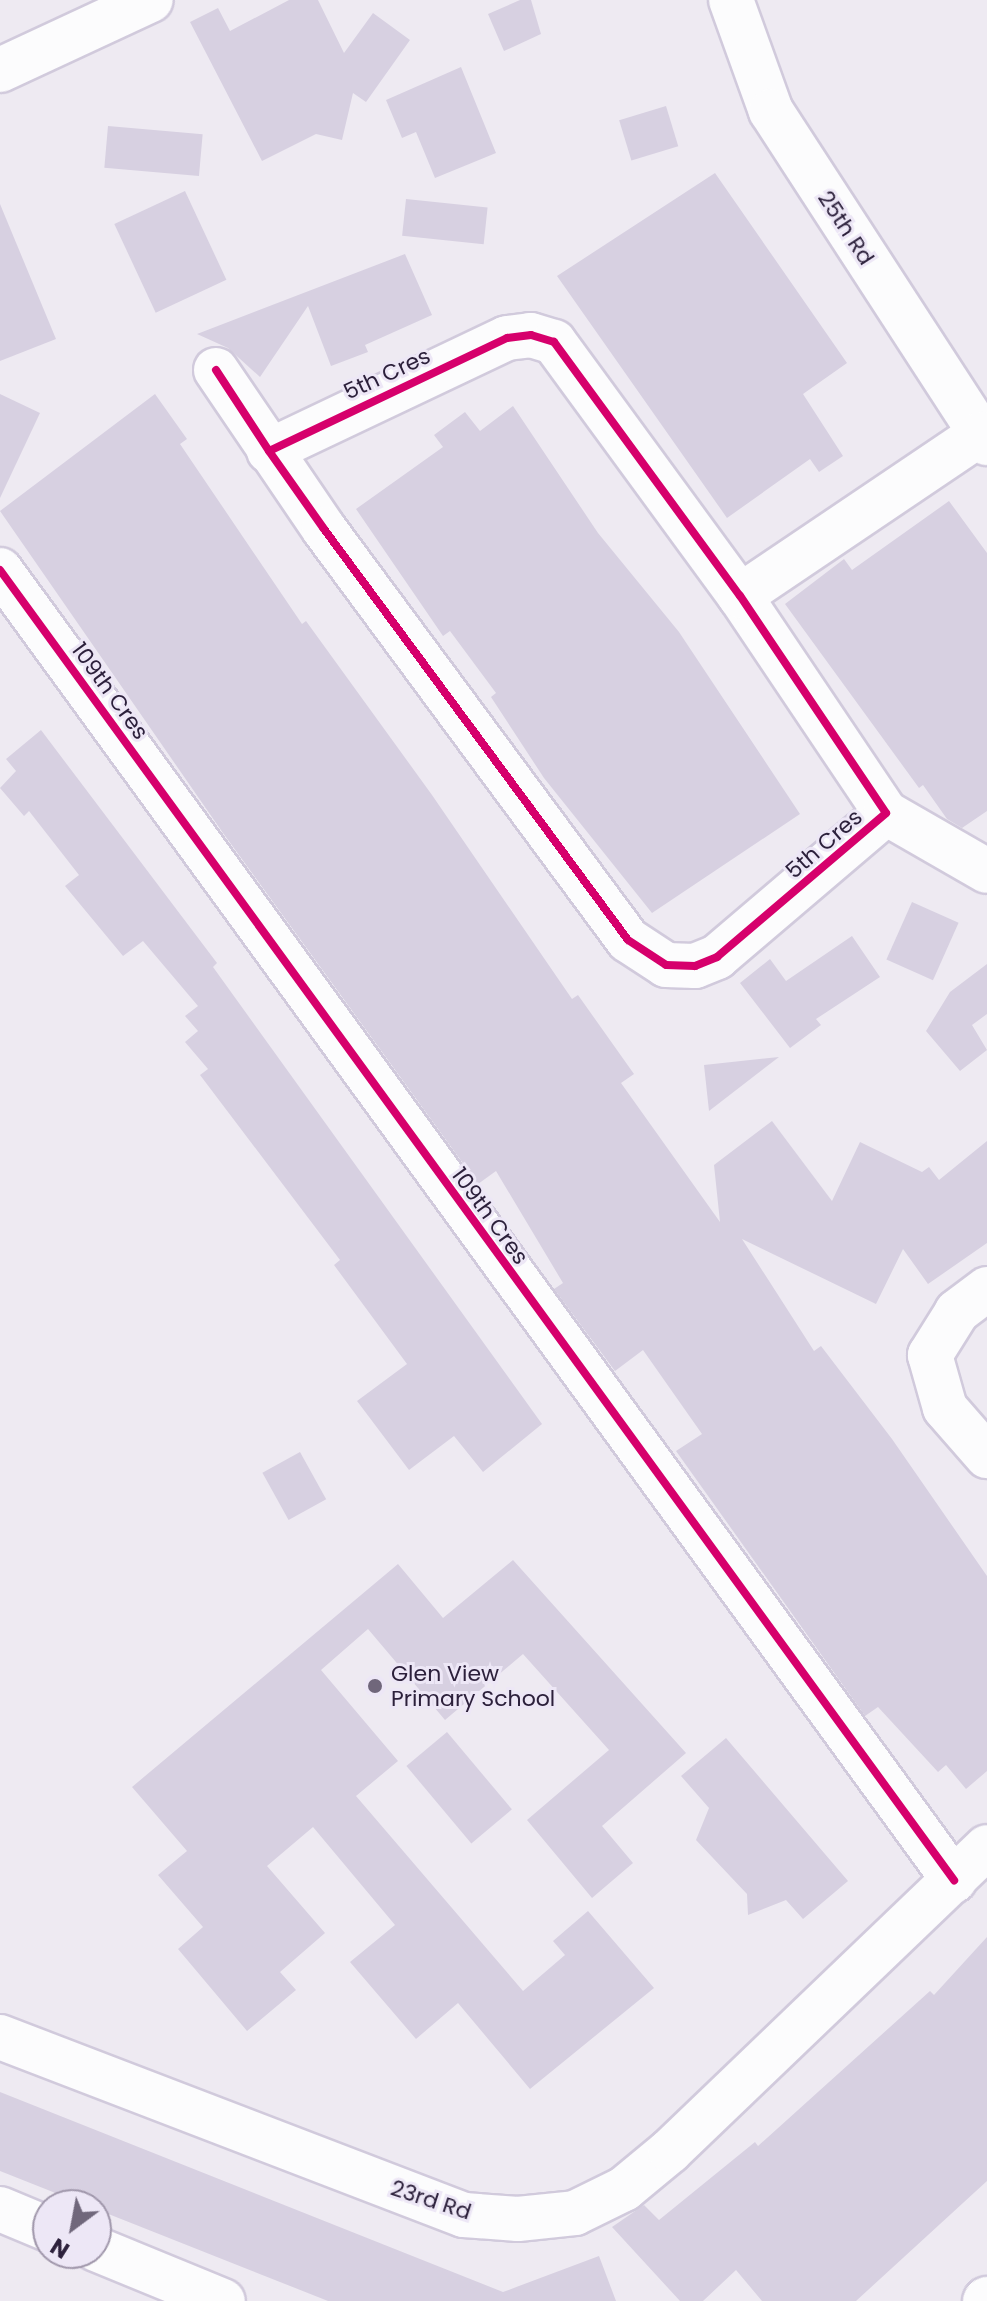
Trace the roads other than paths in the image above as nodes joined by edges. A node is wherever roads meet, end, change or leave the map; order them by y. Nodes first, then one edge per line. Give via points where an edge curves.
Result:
1 (151, 0) edge
2 (731, 0) edge
3 (87, 13) edge
4 (0, 70) edge
5 (216, 370) dead end
6 (984, 439) edge
7 (269, 451) junction
8 (0, 570) edge
9 (740, 596) junction
10 (886, 813) junction
11 (987, 871) edge
12 (987, 1289) edge
13 (987, 1456) edge
14 (987, 1847) edge
15 (954, 1880) junction
16 (0, 2037) edge
17 (0, 2209) edge
18 (32, 2222) edge
19 (112, 2256) edge
20 (223, 2301) edge

1 - 3 street
2 - 6 street, 25th Rd via 771,111
3 - 4 street
5 - 7 street
6 - 9 street
7 - 9 street, 5th Cres via 507,338 531,335 554,342
7 - 10 street, 5th Cres via 615,926 666,965 695,966 717,957
8 - 15 street, 109th Cres
9 - 10 street, 5th Cres
10 - 11 street
12 - 13 street via 957,1312 930,1355 945,1408
14 - 15 street, 23rd Rd
15 - 16 street, 23rd Rd via 670,2151 624,2189 575,2213 518,2219 464,2215
17 - 18 street
19 - 20 street

